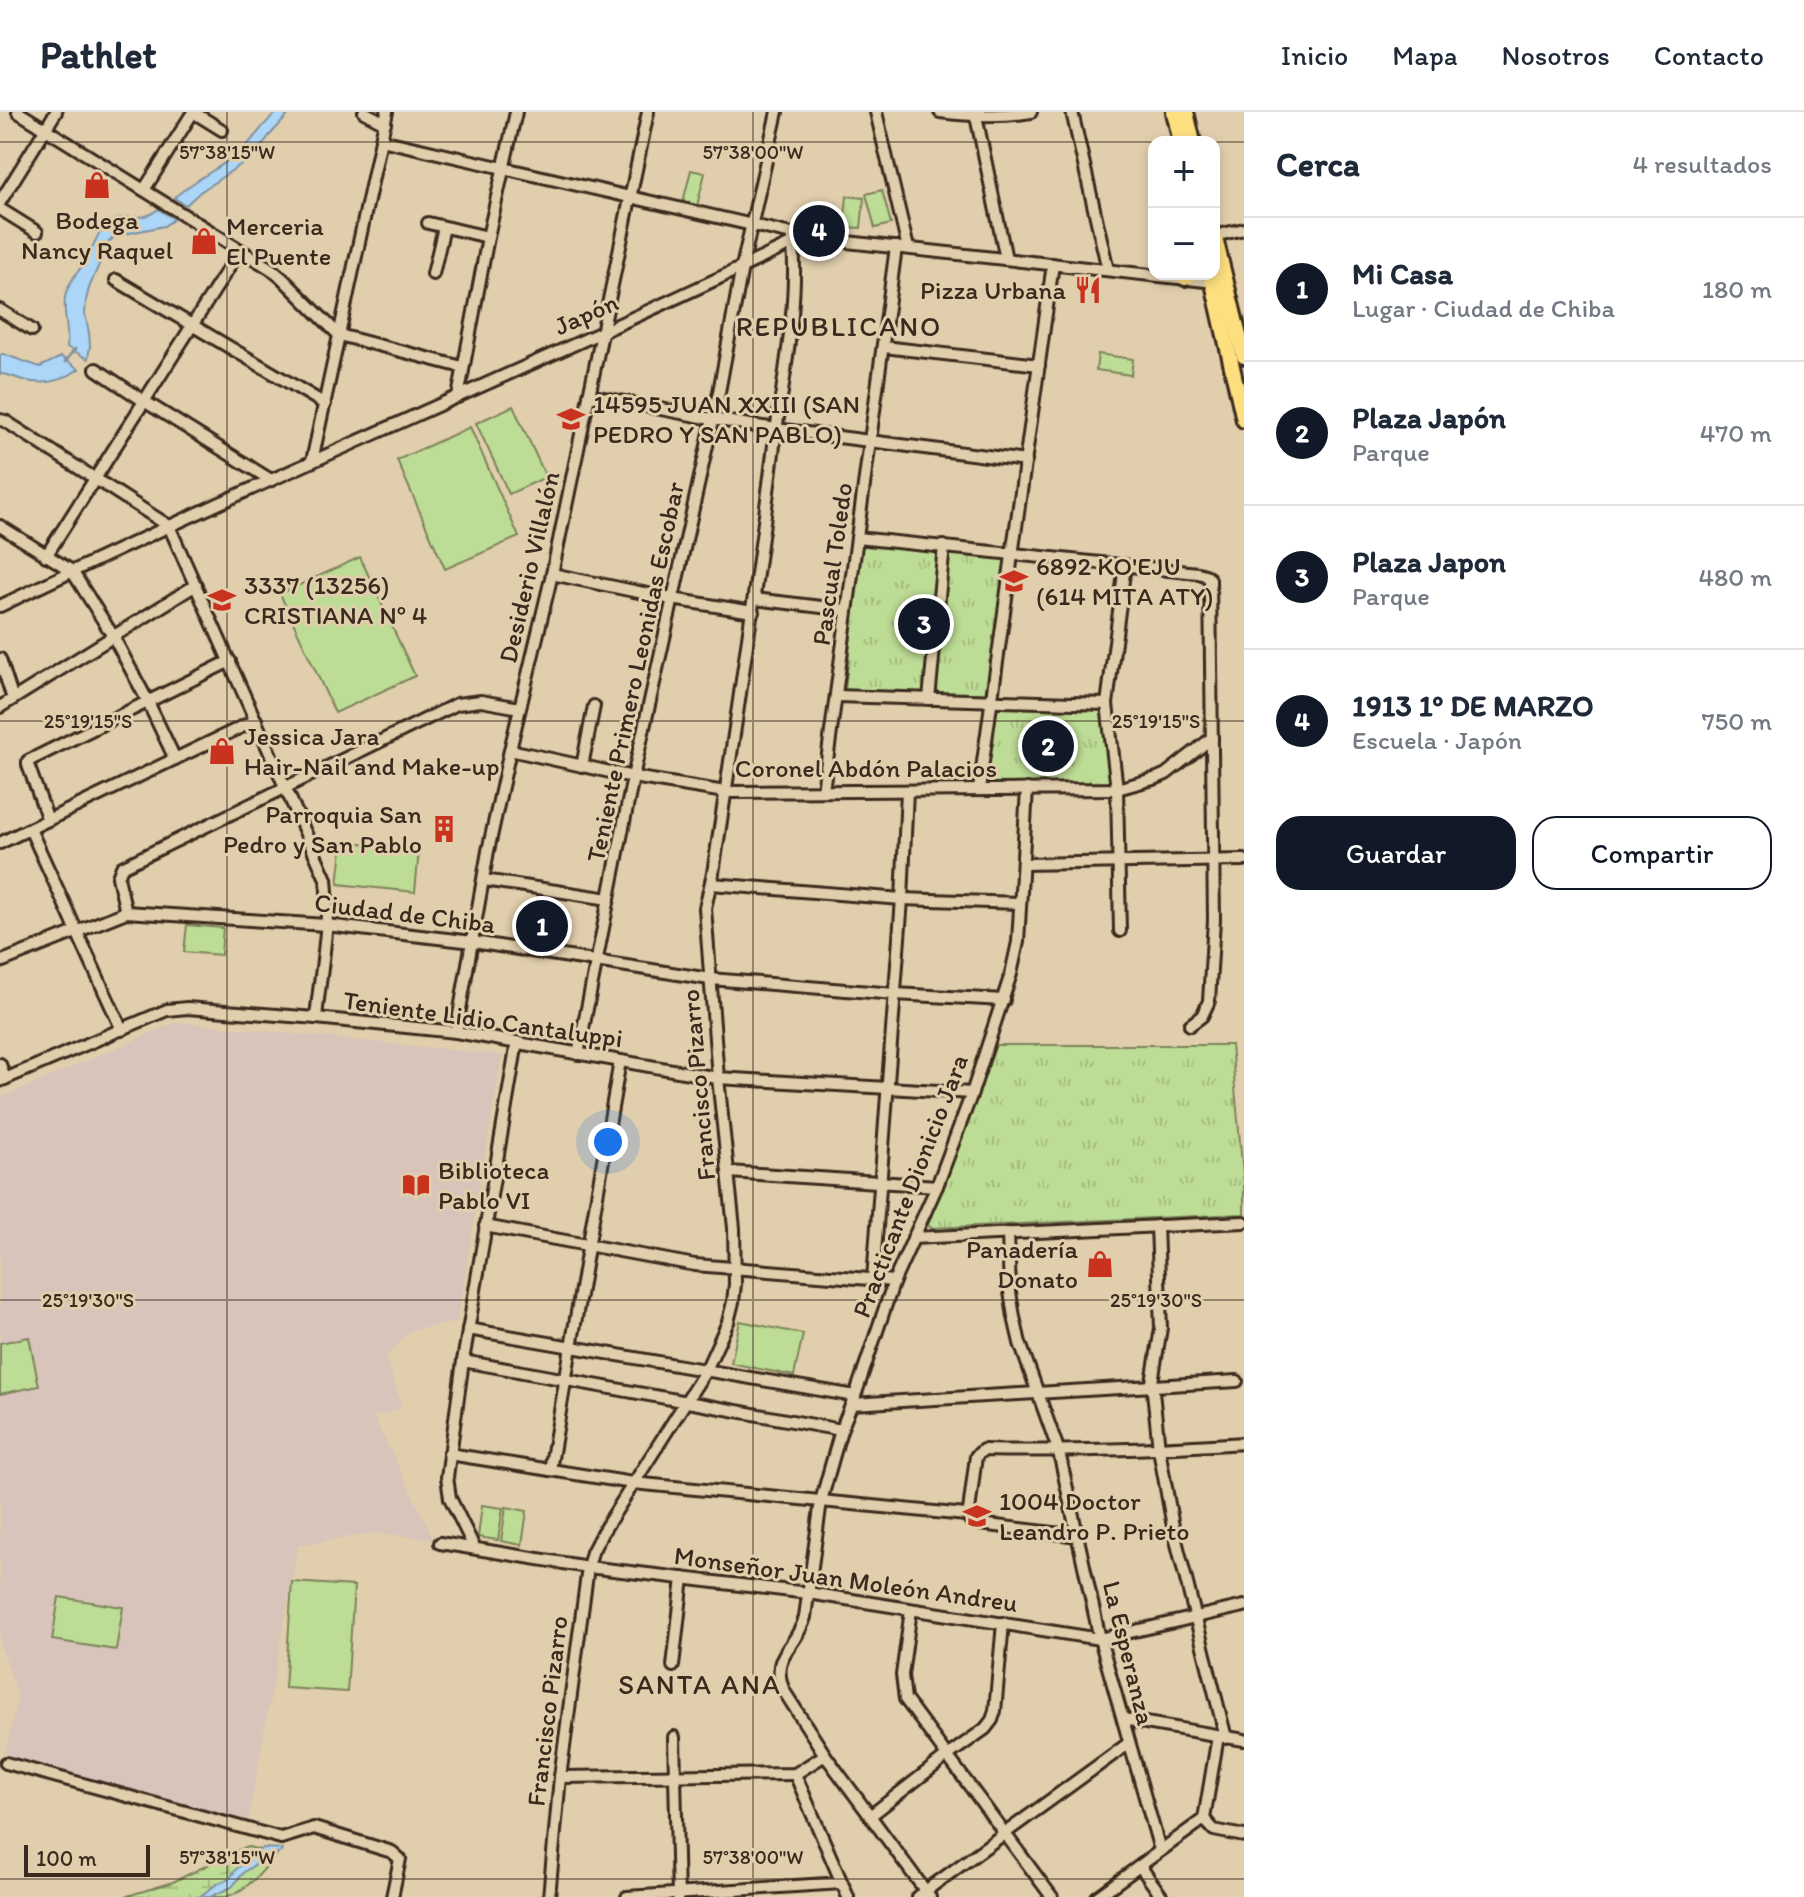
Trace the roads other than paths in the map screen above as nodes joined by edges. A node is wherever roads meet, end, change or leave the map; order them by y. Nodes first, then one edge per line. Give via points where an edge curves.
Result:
1 (18, 112) edge
2 (56, 112) edge
3 (193, 112) edge
4 (364, 112) edge
5 (516, 112) edge
6 (648, 112) edge
7 (777, 112) edge
8 (876, 112) edge
9 (940, 112) edge
10 (1031, 112) edge
11 (1072, 112) edge
12 (1180, 114) edge
13 (976, 116) junction
14 (386, 118) edge
15 (45, 129) junction
16 (222, 130) dead end
17 (1181, 136) edge
18 (1190, 136) edge
19 (381, 140) junction
20 (503, 168) junction
21 (144, 190) junction
22 (630, 196) junction
23 (0, 202) edge
24 (0, 209) edge
25 (428, 223) dead end
26 (753, 226) junction
27 (444, 227) junction
28 (1244, 229) edge
29 (37, 232) dead end
30 (1220, 234) edge
31 (488, 237) junction
32 (793, 238) junction
33 (896, 247) junction
34 (908, 248) junction
35 (240, 250) junction
36 (1006, 259) junction
37 (1053, 264) junction
38 (742, 267) junction
39 (1108, 270) junction
40 (1148, 273) edge
41 (433, 274) dead end
42 (116, 280) dead end
43 (1217, 280) edge
44 (1217, 280) edge
45 (0, 310) edge
46 (192, 326) junction
47 (32, 330) dead end
48 (602, 331) junction
49 (339, 335) junction
50 (884, 347) junction
51 (1244, 356) edge
52 (1039, 365) junction
53 (462, 367) junction
54 (96, 369) dead end
55 (1239, 377) edge
56 (589, 395) junction
57 (458, 397) junction
58 (144, 401) junction
59 (325, 404) junction
60 (712, 419) junction
61 (0, 420) edge
62 (1244, 420) edge
63 (776, 429) junction
64 (871, 441) junction
65 (312, 461) junction
66 (1026, 461) junction
67 (95, 479) junction
68 (271, 480) junction
69 (0, 526) edge
70 (169, 526) junction
71 (857, 538) junction
72 (944, 546) junction
73 (1012, 554) junction
74 (46, 556) junction
75 (1125, 565) junction
76 (72, 571) junction
77 (552, 574) junction
78 (196, 585) junction
79 (672, 599) junction
80 (754, 599) junction
81 (0, 606) edge
82 (847, 610) junction
83 (753, 612) junction
84 (113, 636) junction
85 (0, 659) edge
86 (230, 661) junction
87 (836, 696) junction
88 (13, 699) junction
89 (929, 699) junction
90 (147, 700) junction
91 (992, 701) junction
92 (1107, 704) junction
93 (594, 706) dead end
94 (0, 707) edge
95 (520, 708) junction
96 (256, 720) junction
97 (1212, 738) junction
98 (510, 750) junction
99 (175, 759) junction
100 (582, 766) junction
101 (633, 777) junction
102 (286, 787) junction
103 (1027, 789) junction
104 (1117, 789) junction
105 (979, 790) junction
106 (823, 791) junction
107 (907, 791) junction
108 (725, 792) junction
109 (48, 820) junction
110 (30, 829) junction
111 (0, 843) edge
112 (1244, 860) edge
113 (1213, 861) junction
114 (1118, 862) junction
115 (1023, 864) junction
116 (484, 880) junction
117 (711, 884) junction
118 (609, 899) junction
119 (902, 899) junction
120 (1019, 903) junction
121 (126, 912) junction
122 (326, 925) junction
123 (77, 931) junction
124 (1120, 931) dead end
125 (473, 942) junction
126 (0, 962) edge
127 (595, 962) junction
128 (710, 979) junction
129 (895, 994) junction
130 (1004, 1000) junction
131 (316, 1018) junction
132 (1190, 1025) dead end
133 (122, 1030) junction
134 (456, 1032) junction
135 (517, 1042) junction
136 (578, 1054) junction
137 (620, 1061) junction
138 (0, 1064) edge
139 (718, 1078) junction
140 (2, 1080) edge
141 (887, 1088) junction
142 (972, 1093) junction
143 (729, 1172) junction
144 (879, 1183) junction
145 (937, 1186) junction
146 (1244, 1222) edge
147 (485, 1226) junction
148 (1157, 1226) junction
149 (1008, 1233) junction
150 (913, 1238) junction
151 (589, 1245) junction
152 (736, 1269) junction
153 (873, 1279) junction
154 (894, 1281) junction
155 (468, 1329) junction
156 (571, 1347) junction
157 (463, 1361) junction
158 (706, 1370) junction
159 (566, 1380) junction
160 (1237, 1381) dead end
161 (1152, 1389) junction
162 (1038, 1396) junction
163 (685, 1402) junction
164 (853, 1403) junction
165 (841, 1430) junction
166 (1244, 1443) edge
167 (1159, 1449) junction
168 (1059, 1452) junction
169 (449, 1454) junction
170 (550, 1470) junction
171 (633, 1483) junction
172 (821, 1501) junction
173 (966, 1515) junction
174 (1078, 1536) junction
175 (440, 1543) dead end
176 (474, 1547) junction
177 (588, 1567) junction
178 (683, 1578) junction
179 (808, 1593) junction
180 (1244, 1606) edge
181 (911, 1610) junction
182 (1195, 1617) junction
183 (1003, 1623) junction
184 (1100, 1639) junction
185 (673, 1666) dead end
186 (1123, 1719) junction
187 (674, 1737) dead end
188 (1222, 1737) junction
189 (1244, 1740) edge
190 (1129, 1743) junction
191 (825, 1755) junction
192 (947, 1756) junction
193 (6, 1763) dead end
194 (795, 1774) junction
195 (673, 1776) junction
196 (560, 1777) junction
197 (870, 1816) junction
198 (1204, 1819) junction
199 (1005, 1834) junction
200 (1244, 1836) edge
201 (1160, 1850) junction
202 (1140, 1866) junction
203 (842, 1883) junction
204 (677, 1895) edge
205 (924, 1895) edge
206 (392, 1897) edge
207 (549, 1897) edge
208 (627, 1897) edge
209 (848, 1897) edge
210 (1052, 1897) edge
211 (1097, 1897) edge
212 (1162, 1897) edge

1 - 15 street
2 - 15 street
3 - 16 street
3 - 21 street
4 - 14 street
5 - 20 street
6 - 22 street, Desiderio Villalón
7 - 26 street, Teniente Primero Leonidas Escobar
8 - 34 street
9 - 13 street
10 - 13 street
11 - 39 street
12 - 17 main road
12 - 18 main road
13 - 36 street
14 - 19 street
15 - 21 street
15 - 23 street
19 - 20 street
19 - 49 street
20 - 22 street
20 - 31 street
21 - 35 street
22 - 26 street
22 - 48 street, Desiderio Villalón
24 - 29 street
25 - 27 street
26 - 32 street
26 - 38 street, Teniente Primero Leonidas Escobar
27 - 31 street
27 - 41 street
28 - 30 street
31 - 53 street
32 - 33 street
32 - 38 street, Japón
32 - 63 street, Francisco Pizarro via 793,289
33 - 34 street
33 - 50 street, Pascual Toledo
34 - 36 street
35 - 46 street
35 - 49 street via 282,278
36 - 37 street
37 - 39 street
37 - 52 street
38 - 48 street, Japón
38 - 60 street, Teniente Primero Leonidas Escobar
39 - 40 street
42 - 46 street
43 - 51 main road
44 - 55 main road
45 - 47 street
46 - 58 street
46 - 59 street
48 - 56 street, Desiderio Villalón
48 - 57 street, Japón
49 - 53 street
49 - 59 street
50 - 52 street
50 - 64 street, Pascual Toledo
52 - 66 street
53 - 57 street
54 - 58 street
55 - 62 main road
56 - 60 street
56 - 77 street, Desiderio Villalón
57 - 65 street, Japón
58 - 67 street
58 - 68 street
59 - 65 street
60 - 63 street
60 - 79 street, Teniente Primero Leonidas Escobar
61 - 67 street
63 - 64 street
63 - 80 street, Francisco Pizarro
64 - 66 street
64 - 71 street, Pascual Toledo
65 - 68 street, Japón
66 - 73 street
67 - 70 street
67 - 74 street
68 - 70 street, Japón
69 - 74 street
70 - 76 street, Japón
70 - 78 street
71 - 72 street
71 - 82 street, Pascual Toledo
72 - 73 street
72 - 89 street
73 - 75 street
73 - 91 street
74 - 76 street
75 - 92 street
75 - 97 street via 1208,577
76 - 81 street, Japón
76 - 84 street
77 - 79 street
77 - 95 street, Desiderio Villalón
78 - 84 street
78 - 86 street
79 - 83 street
79 - 101 street, Teniente Primero Leonidas Escobar
80 - 82 street
80 - 83 street, Francisco Pizarro
82 - 87 street, Pascual Toledo
83 - 108 street, Francisco Pizarro
84 - 88 street
84 - 90 street
85 - 88 street
86 - 90 street
86 - 96 street
87 - 89 street
87 - 106 street, Pascual Toledo
88 - 94 street
89 - 91 street
90 - 99 street
90 - 109 street via 28,761
91 - 92 street
91 - 105 street
92 - 104 street
93 - 100 street
95 - 98 street, Desiderio Villalón
95 - 102 street via 481,701 457,704
96 - 99 street
96 - 102 street
97 - 104 street, Coronel Abdón Palacios via 1166,774
97 - 113 street
98 - 100 street, Coronel Abdón Palacios
98 - 116 street, Desiderio Villalón
99 - 109 street
100 - 101 street, Coronel Abdón Palacios
101 - 108 street, Coronel Abdón Palacios
101 - 118 street, Teniente Primero Leonidas Escobar
102 - 121 street via 122,867 118,877
102 - 122 street via 326,879
103 - 104 street, Coronel Abdón Palacios
103 - 105 street, Coronel Abdón Palacios
103 - 115 street, Practicante Dionicio Jara
104 - 114 street
105 - 107 street, Coronel Abdón Palacios
106 - 107 street, Coronel Abdón Palacios
106 - 108 street, Coronel Abdón Palacios
107 - 119 street
108 - 117 street, Francisco Pizarro
109 - 110 street
110 - 111 street
110 - 123 street
112 - 113 street
113 - 114 street
113 - 132 street via 1210,996 1204,1013
114 - 115 street
114 - 124 street
115 - 120 street, Practicante Dionicio Jara
116 - 118 street
116 - 125 street, Desiderio Villalón
117 - 119 street
117 - 128 street, Francisco Pizarro via 705,908
118 - 127 street, Teniente Primero Leonidas Escobar
119 - 120 street
119 - 129 street
120 - 130 street, Practicante Dionicio Jara via 1018,942
121 - 122 street, Ciudad de Chiba
121 - 123 street, Ciudad de Chiba
122 - 125 street, Ciudad de Chiba
122 - 131 street
123 - 126 street, Ciudad de Chiba
123 - 133 street
125 - 127 street, Ciudad de Chiba
125 - 134 street, Desiderio Villalón
127 - 128 street, Ciudad de Chiba
127 - 136 street, Teniente Primero Leonidas Escobar
128 - 129 street, Ciudad de Chiba
128 - 139 street, Francisco Pizarro
129 - 130 street, Ciudad de Chiba
129 - 141 street
130 - 142 street, Practicante Dionicio Jara
131 - 133 street, Teniente Lidio Cantaluppi via 176,1008
131 - 134 street, Teniente Lidio Cantaluppi
133 - 140 street, Teniente Lidio Cantaluppi
134 - 135 street, Teniente Lidio Cantaluppi
135 - 136 street, Teniente Lidio Cantaluppi
135 - 147 street
136 - 137 street, Teniente Lidio Cantaluppi
137 - 139 street, Teniente Lidio Cantaluppi
137 - 151 street
138 - 140 street
139 - 141 street, Teniente Lidio Cantaluppi
139 - 143 street, Francisco Pizarro
141 - 142 street, Teniente Lidio Cantaluppi
141 - 144 street
142 - 145 street, Practicante Dionicio Jara
143 - 144 street
143 - 152 street, Francisco Pizarro
144 - 145 street
144 - 153 street
145 - 150 street, Practicante Dionicio Jara
146 - 148 street
147 - 151 street
147 - 155 street
148 - 149 street
148 - 161 street via 1161,1328
149 - 150 street
149 - 162 street, La Esperanza via 1014,1317
150 - 154 street, Practicante Dionicio Jara
151 - 152 street
151 - 156 street
152 - 153 street
152 - 158 street, Francisco Pizarro via 728,1322
153 - 154 street
154 - 164 street, Practicante Dionicio Jara
155 - 156 street
155 - 157 street
156 - 158 street
156 - 159 street
157 - 159 street
157 - 169 street
158 - 163 street, Francisco Pizarro
158 - 164 street
159 - 163 street
159 - 170 street
160 - 161 street
161 - 162 street
161 - 167 street
162 - 164 street
162 - 168 street, La Esperanza
163 - 165 street
163 - 171 street, Francisco Pizarro
164 - 165 street, Practicante Dionicio Jara
165 - 172 street, Practicante Dionicio Jara
166 - 167 street
167 - 168 street
167 - 182 street
168 - 173 street via 983,1450 976,1456
168 - 174 street, La Esperanza
169 - 170 street
169 - 176 street via 447,1490
170 - 171 street
171 - 172 street
171 - 177 street, Francisco Pizarro
172 - 173 street
172 - 179 street, Practicante Dionicio Jara
173 - 174 street via 980,1524
174 - 184 street, La Esperanza
175 - 176 street, Monseñor Juan Moleón Andreu
176 - 177 street, Monseñor Juan Moleón Andreu
177 - 178 street, Monseñor Juan Moleón Andreu
177 - 196 street, Francisco Pizarro
178 - 179 street, Monseñor Juan Moleón Andreu
178 - 185 street
179 - 181 street, Monseñor Juan Moleón Andreu
179 - 191 street, Practicante Dionicio Jara via 802,1628 782,1656 780,1681
180 - 182 street, Monseñor Juan Moleón Andreu
181 - 183 street, Monseñor Juan Moleón Andreu
181 - 192 street via 902,1675 905,1699
182 - 184 street, Monseñor Juan Moleón Andreu
182 - 188 street
183 - 184 street, Monseñor Juan Moleón Andreu
183 - 192 street via 992,1720
184 - 186 street, La Esperanza
186 - 188 street
186 - 190 street, La Esperanza
187 - 195 street
188 - 189 street
188 - 198 street
190 - 199 street
190 - 201 street, La Esperanza
191 - 194 street
191 - 197 street, Practicante Dionicio Jara
192 - 197 street
192 - 199 street
193 - 206 street via 281,1838 314,1828 392,1852 400,1859
194 - 195 street
194 - 203 street
195 - 196 street
195 - 204 street
196 - 207 street, Francisco Pizarro
197 - 205 street, Practicante Dionicio Jara
198 - 200 street via 1214,1830
198 - 201 street
199 - 205 street
199 - 210 street
201 - 202 street
202 - 211 street
202 - 212 street
203 - 204 street
203 - 209 street
204 - 208 street

